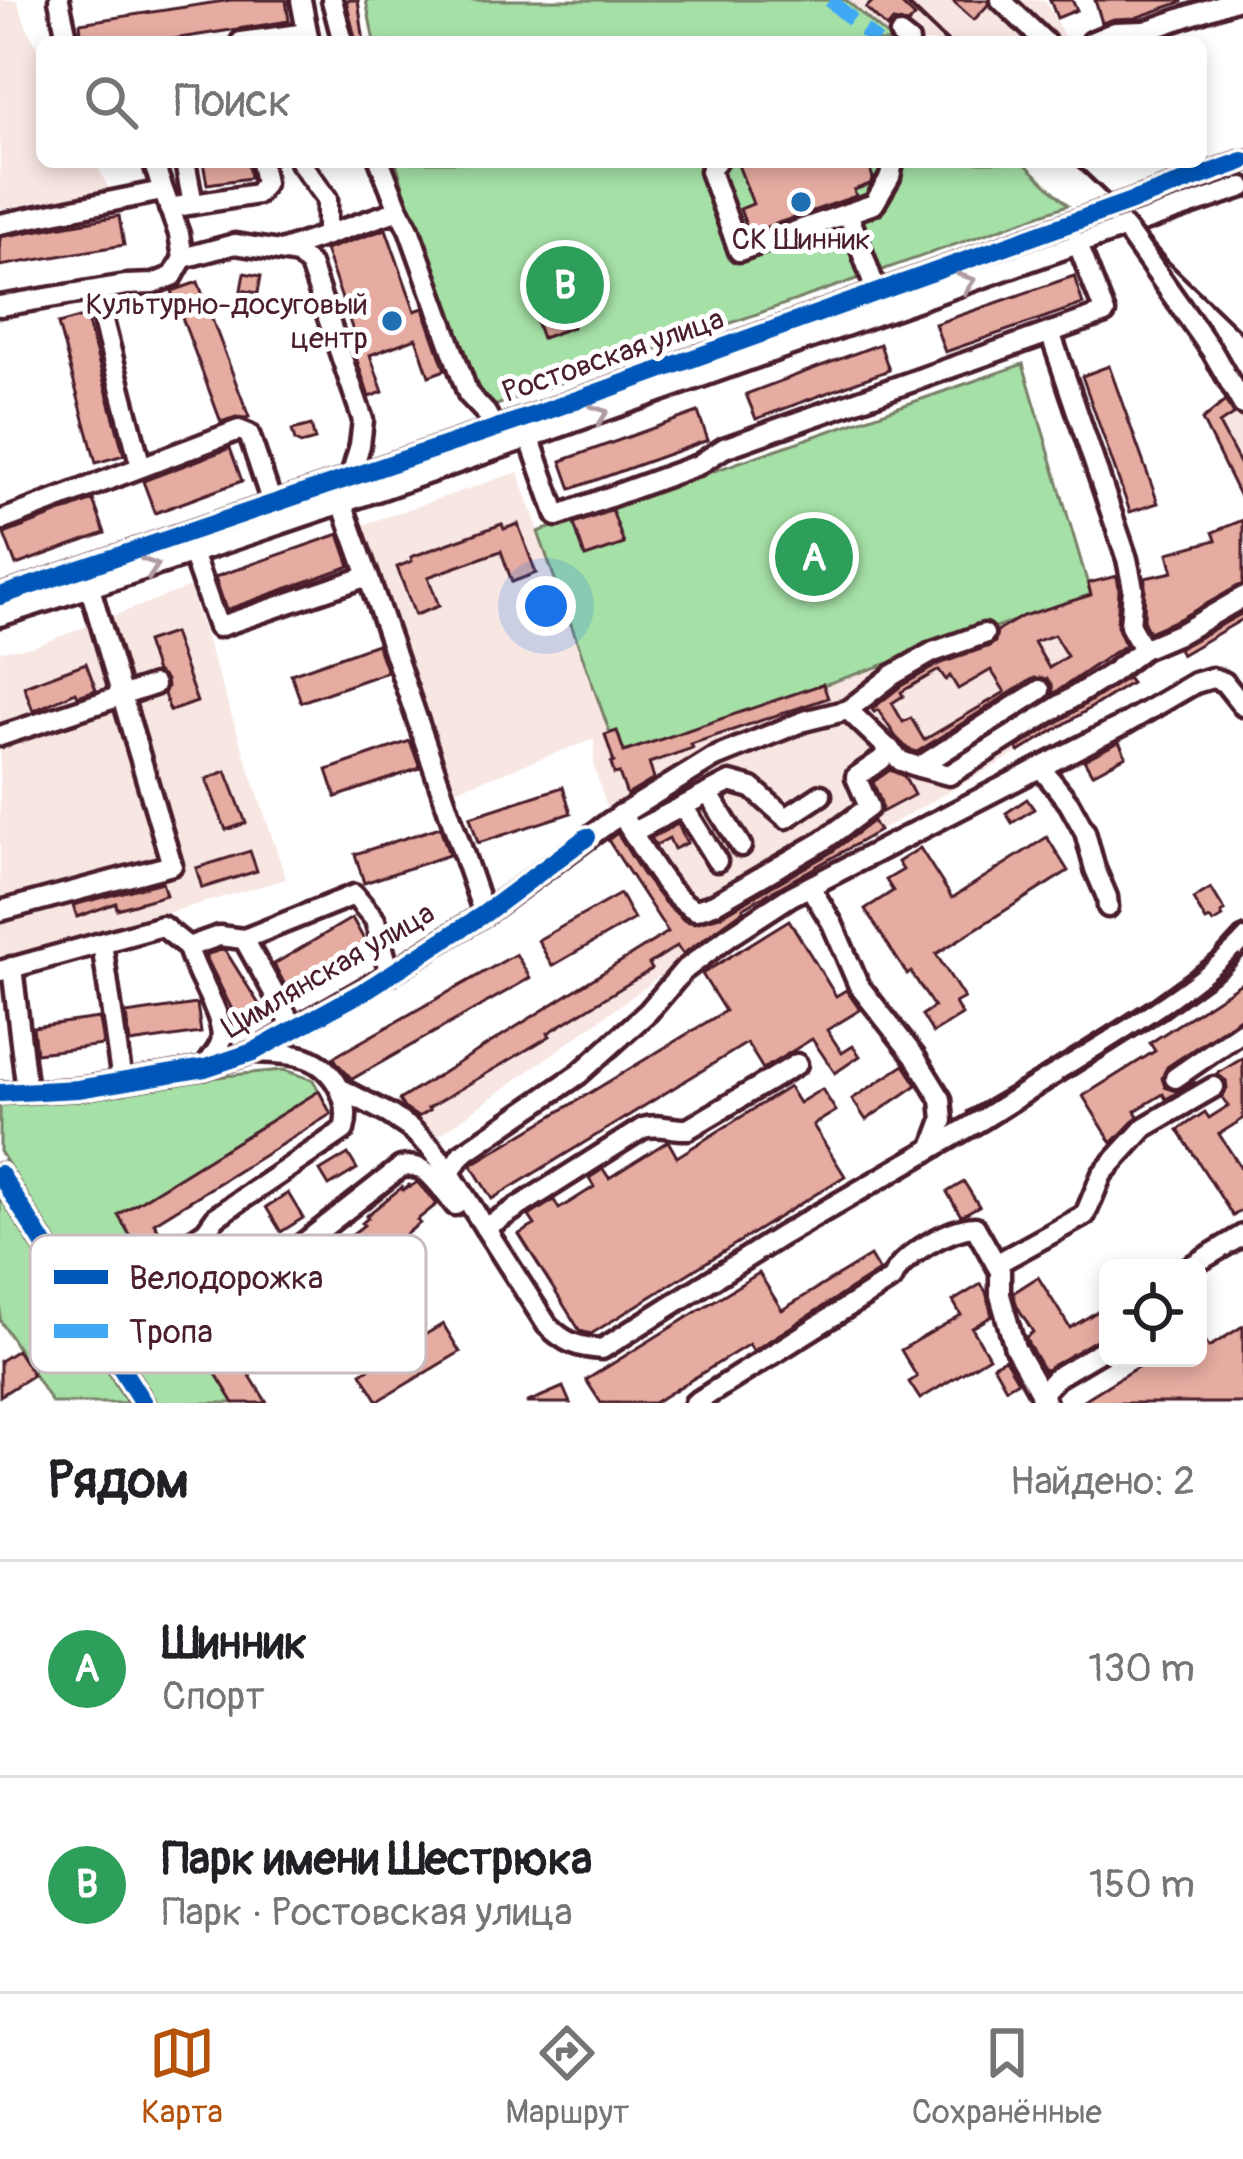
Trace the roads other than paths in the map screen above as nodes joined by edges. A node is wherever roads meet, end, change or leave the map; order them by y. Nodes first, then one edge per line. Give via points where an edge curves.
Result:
1 (59, 0) edge
2 (301, 0) edge
3 (332, 0) edge
4 (1001, 0) edge
5 (1235, 0) edge
6 (67, 36) edge
7 (308, 36) edge
8 (341, 36) edge
9 (1039, 36) edge
10 (1105, 36) edge
11 (1147, 36) edge
12 (1243, 161) edge
13 (155, 168) edge
14 (186, 168) edge
15 (262, 168) edge
16 (304, 168) edge
17 (382, 168) edge
18 (712, 168) edge
19 (892, 168) edge
20 (1207, 168) edge
21 (1194, 170) edge
22 (1243, 187) edge
23 (165, 200) junction
24 (193, 204) junction
25 (399, 210) junction
26 (848, 212) junction
27 (0, 224) edge
28 (1124, 227) junction
29 (327, 235) junction
30 (1078, 242) junction
31 (281, 250) junction
32 (183, 258) junction
33 (98, 290) junction
34 (877, 292) junction
35 (0, 305) edge
36 (1050, 332) junction
37 (1243, 405) edge
38 (494, 428) junction
39 (530, 439) junction
40 (140, 467) junction
41 (351, 476) junction
42 (272, 502) junction
43 (342, 503) junction
44 (0, 521) edge
45 (192, 554) junction
46 (368, 576) junction
47 (90, 588) junction
48 (0, 596) edge
49 (1243, 597) edge
50 (0, 616) edge
51 (984, 634) dead end
52 (1143, 649) junction
53 (154, 686) dead end
54 (1040, 690) dead end
55 (123, 698) junction
56 (1243, 706) edge
57 (848, 710) junction
58 (0, 736) edge
59 (890, 749) junction
60 (723, 754) junction
61 (919, 767) junction
62 (1041, 768) junction
63 (738, 784) junction
64 (708, 793) junction
65 (821, 795) dead end
66 (682, 806) junction
67 (621, 814) junction
68 (633, 832) junction
69 (741, 846) dead end
70 (717, 861) dead end
71 (810, 886) junction
72 (1108, 907) dead end
73 (0, 910) edge
74 (484, 914) junction
75 (1243, 938) edge
76 (244, 939) junction
77 (102, 943) junction
78 (188, 947) junction
79 (6, 969) edge
80 (390, 974) junction
81 (294, 1030) junction
82 (1243, 1031) edge
83 (253, 1052) junction
84 (797, 1064) dead end
85 (205, 1068) junction
86 (1175, 1078) dead end
87 (122, 1082) junction
88 (1214, 1087) dead end
89 (341, 1088) junction
90 (27, 1092) junction
91 (0, 1093) edge
92 (933, 1147) junction
93 (450, 1173) junction
94 (0, 1174) edge
95 (455, 1205) dead end
96 (485, 1228) junction
97 (206, 1231) junction
98 (1243, 1234) edge
99 (38, 1235) edge
100 (200, 1235) edge
101 (209, 1235) edge
102 (314, 1235) edge
103 (1203, 1259) edge
104 (996, 1264) junction
105 (1099, 1352) edge
106 (124, 1373) edge
107 (1043, 1399) edge
108 (143, 1403) edge
109 (694, 1403) edge

1 - 6 street
2 - 7 street
3 - 8 street
4 - 9 street
5 - 11 street
10 - 11 street
12 - 20 street, Ростовская улица
13 - 23 street
14 - 24 street
15 - 24 street via 257,194
16 - 29 street via 327,199
17 - 25 street
18 - 26 street via 739,251
19 - 26 street via 880,198
21 - 34 street, Ростовская улица
22 - 28 street, Ростовская улица
23 - 24 street
23 - 27 street
23 - 32 street
25 - 29 street
25 - 38 street via 468,394
26 - 34 street
28 - 30 street, Ростовская улица
28 - 37 street
29 - 31 street
30 - 36 street via 1105,313
39 -> 30 street, Ростовская улица
31 - 32 street via 236,244
31 - 41 street via 310,265 363,420
32 - 33 street via 173,276 153,284
33 - 35 street
33 - 40 street
34 - 38 street, Ростовская улица
36 - 39 street via 557,516
36 - 52 street via 1127,560 1130,626
38 - 41 street, Ростовская улица
39 - 43 street, Ростовская улица
40 - 42 street via 238,430 249,434
40 - 44 street
41 - 42 street, Ростовская улица
42 - 48 street, Ростовская улица
43 - 45 street, Ростовская улица
43 - 46 street
45 - 46 street via 218,627
47 -> 45 street, Ростовская улица
46 - 74 street
47 - 50 street, Ростовская улица
47 - 55 street
49 - 52 street
51 - 57 street via 933,652
52 - 61 street via 949,776
53 - 55 street
54 - 61 street
55 - 58 street
55 - 73 street via 172,866
56 - 62 street via 1223,682 1195,683
57 - 59 street
57 - 60 street, Цимлянская улица
59 - 61 street
59 - 68 street via 856,777 869,807 696,910 671,890
60 - 63 street
60 - 67 street, Цимлянская улица
62 - 71 street
62 - 72 street via 1084,832
63 - 64 street
63 - 65 street via 786,818
64 - 66 street
64 - 69 street
66 - 68 street
66 - 70 street
67 - 68 street
67 - 74 street, Цимлянская улица
71 - 92 street via 859,986 941,1099
71 - 93 street via 683,971 579,1074 461,1155
74 - 80 street, Цимлянская улица
75 - 92 street via 1159,1008
76 - 78 street via 220,936
76 - 80 street via 354,895 375,920
76 - 81 street
77 - 78 street via 162,926
77 - 79 street
77 - 87 street
78 - 85 street via 219,1016 221,1042
79 - 90 street
80 - 81 street, Цимлянская улица
81 - 83 street, Цимлянская улица
82 - 86 street
83 - 85 street, Цимлянская улица
83 - 89 street via 306,1058
84 - 96 street via 688,1129 644,1128
85 - 87 street, Цимлянская улица
87 - 90 street, Цимлянская улица
88 - 104 street via 1145,1127 1102,1174 1085,1215
89 - 93 street via 411,1129
89 - 97 street via 344,1130
90 - 91 street, Цимлянская улица
92 - 96 street via 602,1349 560,1338
93 - 96 street
94 - 99 street
95 - 102 street via 427,1171 401,1167
97 - 100 street
97 - 101 street
98 - 103 street
104 - 107 street via 1016,1348
104 - 109 street via 975,1227 957,1228 897,1266 892,1279
105 - 107 street via 1057,1377
106 - 108 street

